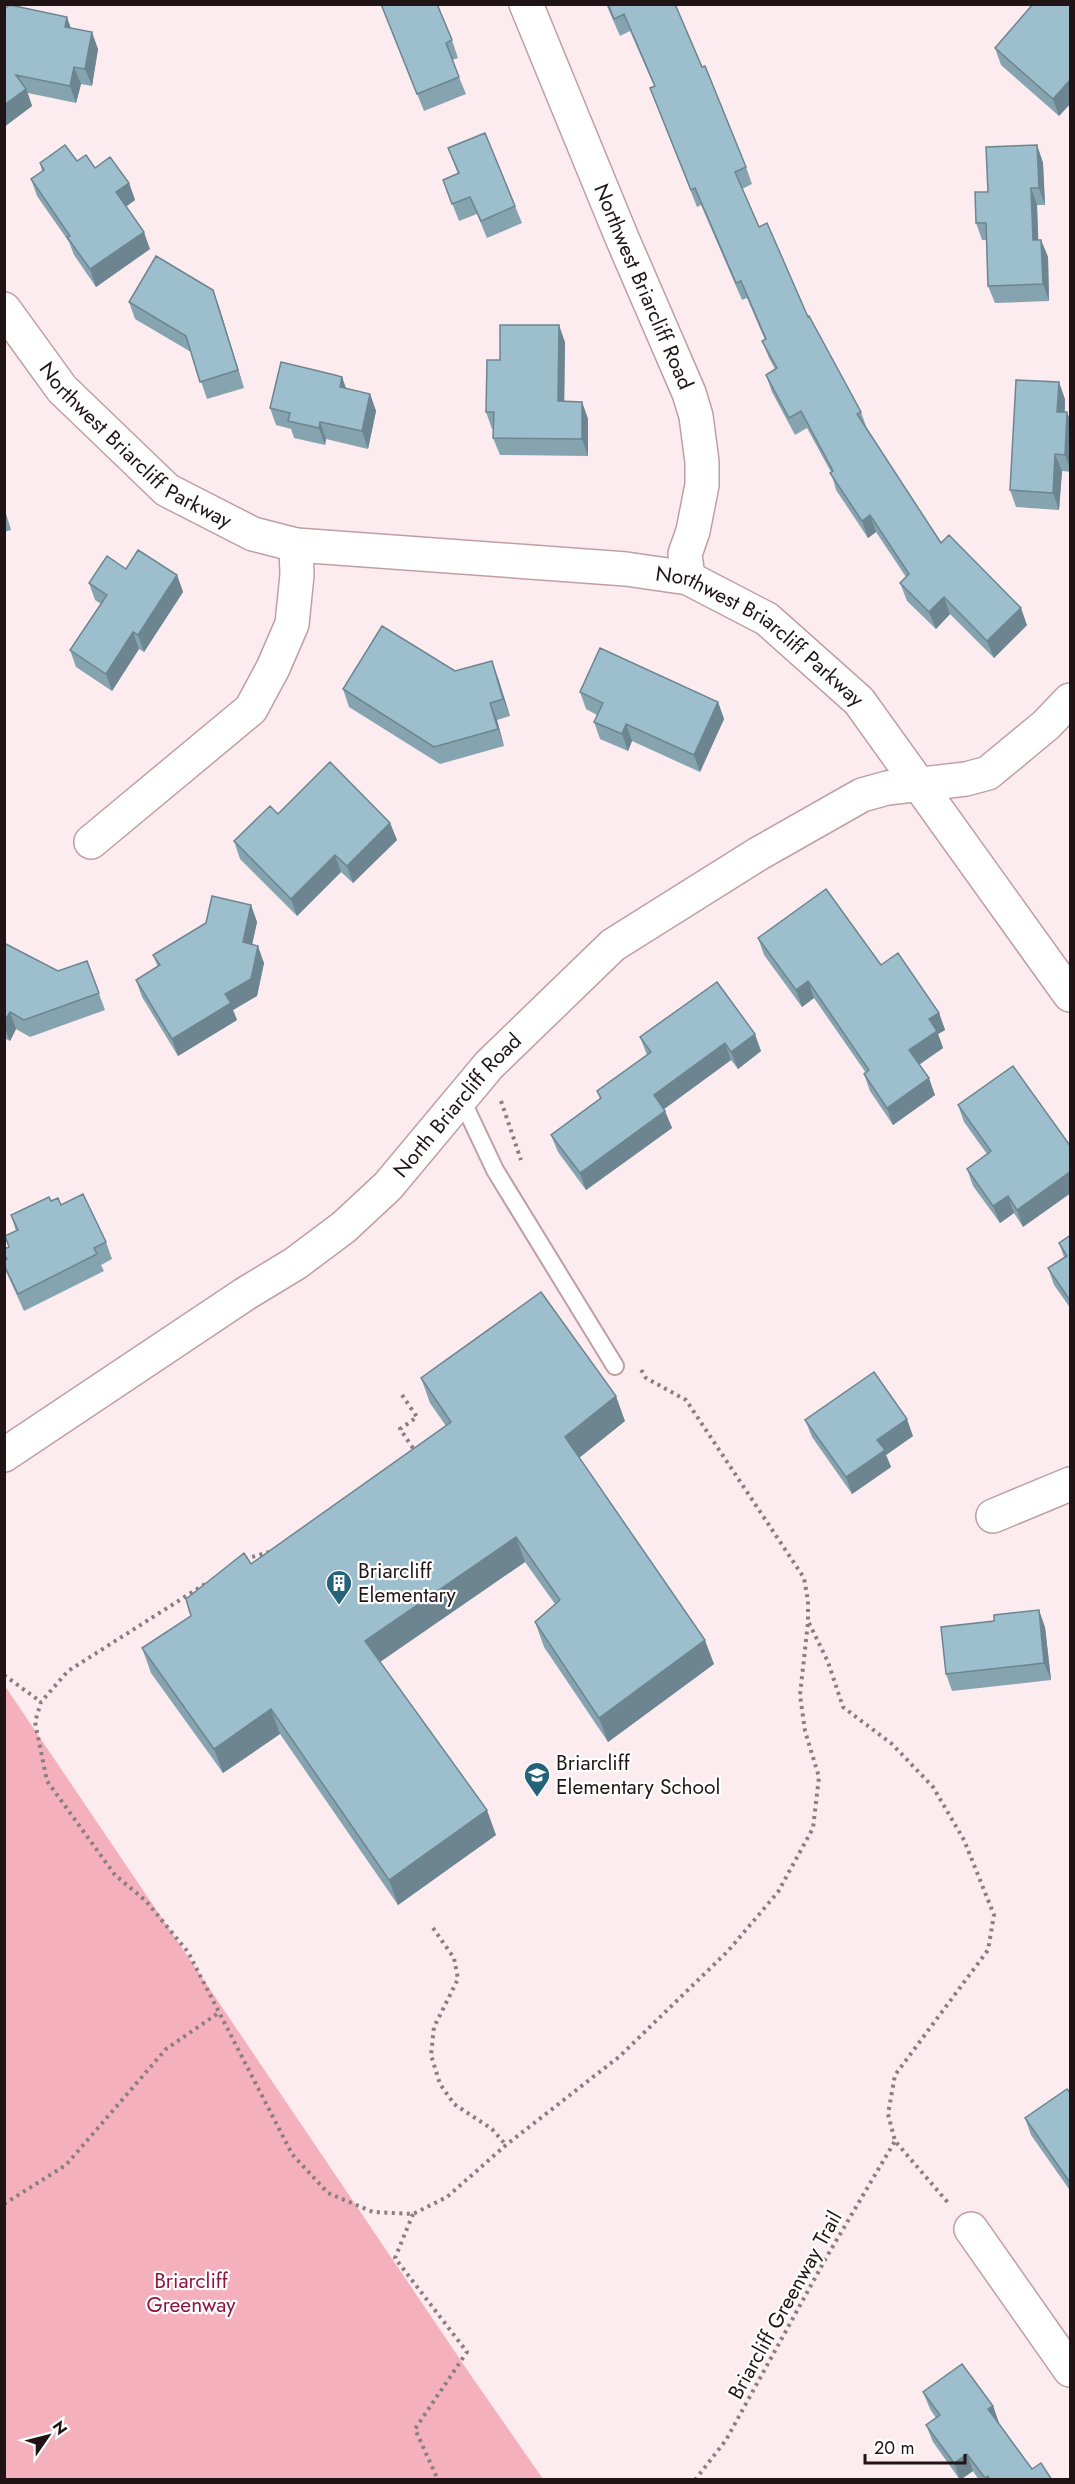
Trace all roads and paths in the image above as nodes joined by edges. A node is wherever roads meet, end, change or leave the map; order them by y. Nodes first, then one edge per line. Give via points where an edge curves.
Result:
1 (526, 4) edge
2 (4, 309) edge
3 (296, 545) junction
4 (688, 579) junction
5 (1071, 700) edge
6 (921, 785) junction
7 (91, 842) dead end
8 (1071, 995) edge
9 (499, 1095) dead end
10 (461, 1098) junction
11 (521, 1161) dead end
12 (633, 1359) dead end
13 (615, 1366) dead end
14 (402, 1395) dead end
15 (417, 1454) edge
16 (4, 1455) edge
17 (1071, 1484) edge
18 (993, 1516) dead end
19 (275, 1549) edge
20 (239, 1561) edge
21 (214, 1578) edge
22 (808, 1622) junction
23 (4, 1675) edge
24 (41, 1702) junction
25 (434, 1928) dead end
26 (220, 2012) junction
27 (895, 2141) junction
28 (506, 2145) junction
29 (4, 2204) edge
30 (412, 2214) junction
31 (963, 2221) joint
32 (1071, 2370) edge
33 (438, 2480) edge
34 (695, 2480) edge

1 - 4 street, Northwest Briarcliff Road via 696,416 702,485 685,554
2 - 3 street, Northwest Briarcliff Parkway via 62,389 167,490 253,534
3 - 4 street, Northwest Briarcliff Parkway via 626,569
3 - 7 street via 292,624 251,710
4 - 6 street, Northwest Briarcliff Parkway via 767,620 859,701
5 - 6 street, North Briarcliff Road via 988,773
6 - 8 street, Northwest Briarcliff Parkway
6 - 10 street, North Briarcliff Road via 862,795 758,854 613,945 489,1065
9 - 11 path
10 - 13 lane via 495,1170
10 - 16 street, North Briarcliff Road via 388,1186 344,1227 296,1263
12 - 22 path via 646,1378 686,1400 804,1578
14 - 15 path via 417,1417 400,1429
17 - 18 street
19 - 20 path
21 - 24 path via 68,1671
22 - 27 path via 828,1662 843,1707 892,1744 933,1787 964,1840 994,1915 988,1950 895,2075 888,2114
22 - 28 path via 800,1695 805,1731 819,1777 816,1808 813,1828 778,1892 728,1951 620,2056
23 - 24 path
24 - 26 path via 35,1722 47,1781 115,1875 146,1901 188,1952
25 - 28 path via 454,1958 458,1979 434,2027 431,2055 440,2084 454,2104 492,2129
26 - 29 path via 166,2049 66,2164
26 - 30 path via 291,2154 328,2193 373,2212
27 - 31 path
27 - 34 path, Briarcliff Greenway Trail via 726,2440
28 - 30 path via 447,2197
30 - 33 path via 395,2258 467,2352 415,2429
31 - 32 street

